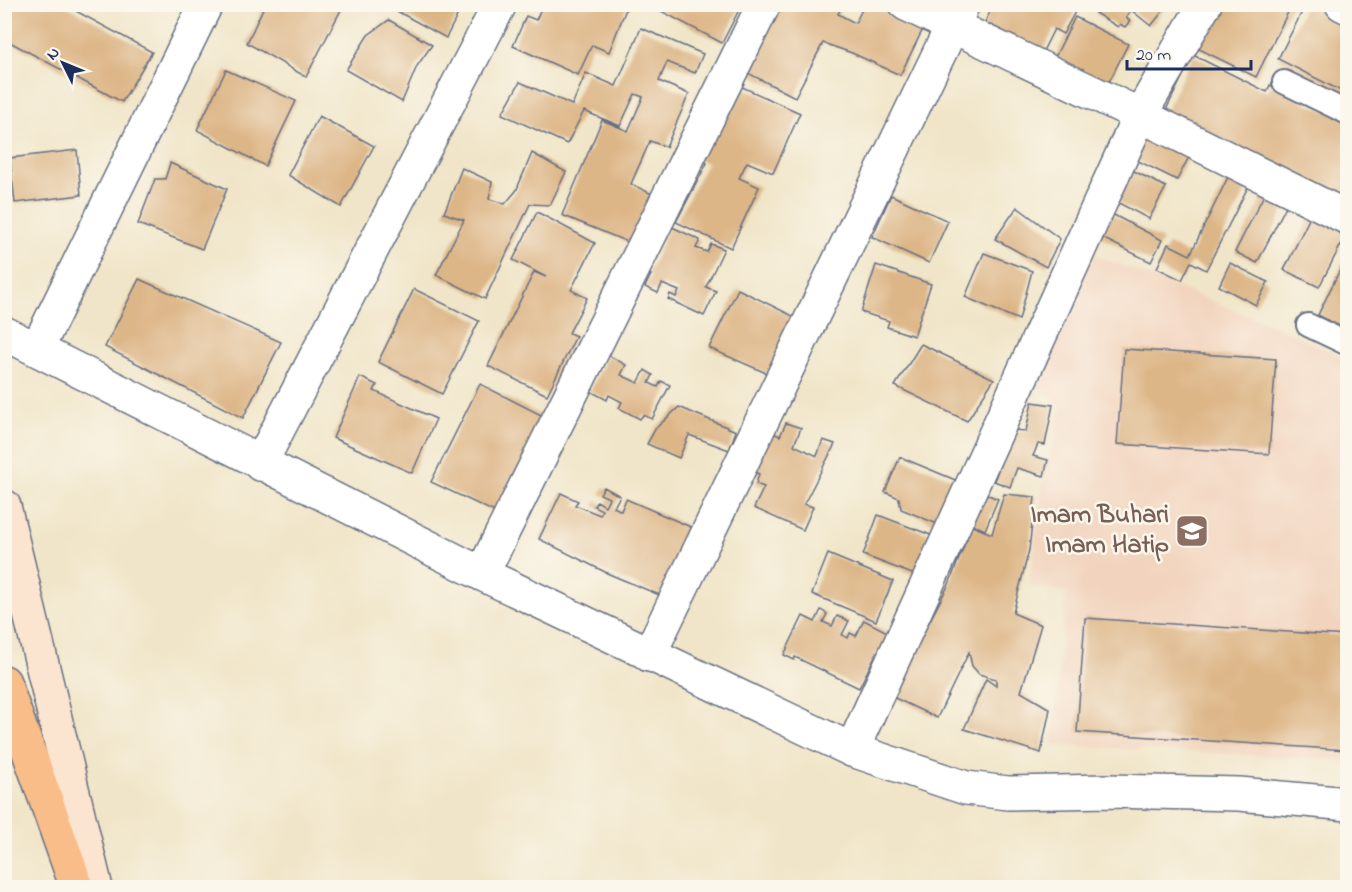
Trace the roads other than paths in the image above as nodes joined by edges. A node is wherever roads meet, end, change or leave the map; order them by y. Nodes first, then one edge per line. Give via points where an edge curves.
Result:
1 (206, 4) edge
2 (500, 4) edge
3 (764, 4) edge
4 (906, 4) edge
5 (1205, 4) edge
6 (1342, 4) edge
7 (1347, 7) edge
8 (957, 15) edge
9 (1284, 82) dead end
10 (1347, 113) edge
11 (1140, 115) junction
12 (1347, 218) edge
13 (1308, 326) dead end
14 (4, 333) edge
15 (1347, 344) edge
16 (37, 349) junction
17 (260, 464) junction
18 (4, 506) edge
19 (482, 574) junction
20 (649, 655) junction
21 (4, 682) edge
22 (852, 750) junction
23 (1347, 804) edge
24 (77, 888) edge
25 (96, 888) edge

1 - 16 street
2 - 17 street
3 - 19 street
4 - 8 street
5 - 11 street
6 - 7 street
8 - 11 street
8 - 20 street
9 - 10 lane
11 - 12 street
11 - 22 street
13 - 15 lane
14 - 16 street
16 - 17 street
17 - 19 street
18 - 25 main road
19 - 20 street
20 - 22 street
21 - 24 highway
22 - 23 street via 966,788 1008,793 1239,794

